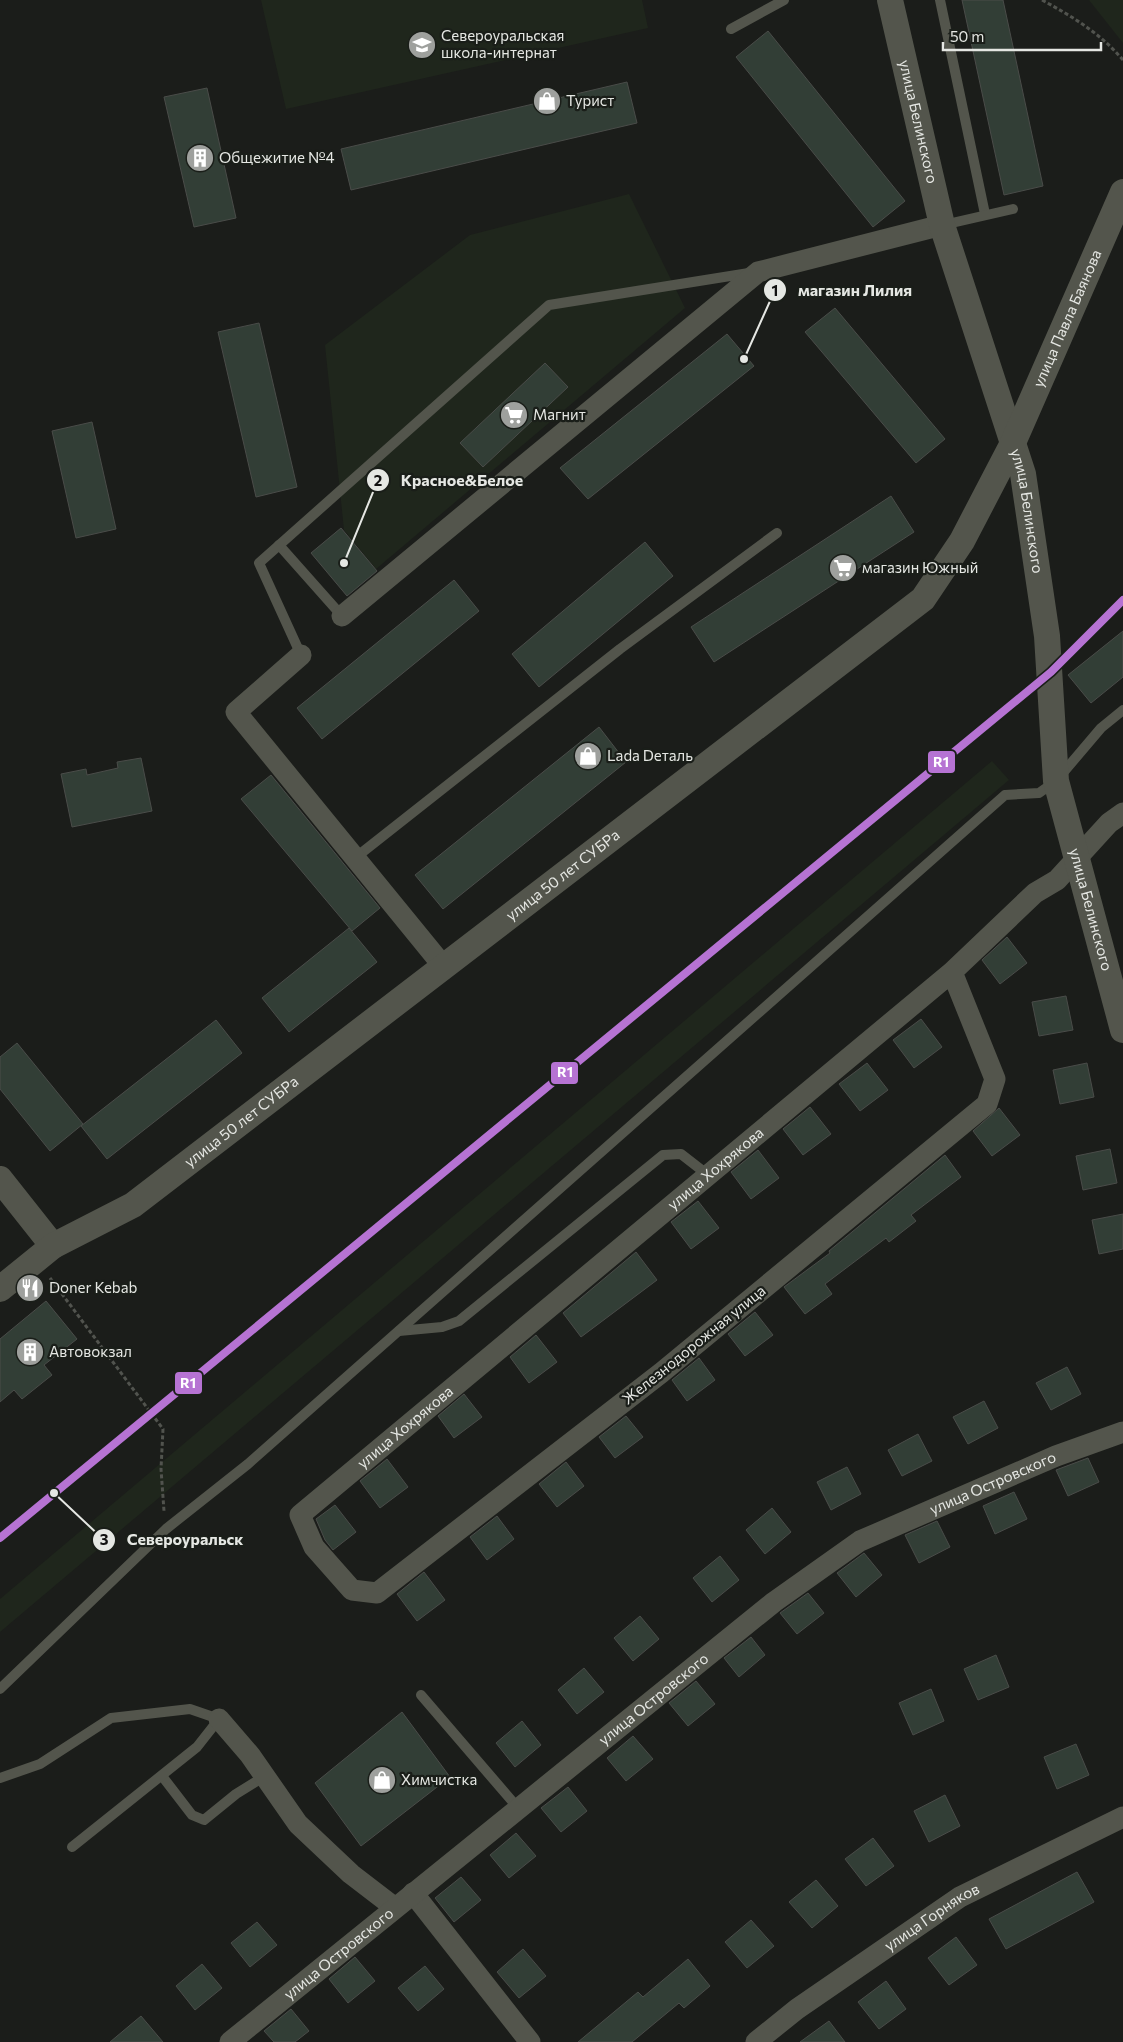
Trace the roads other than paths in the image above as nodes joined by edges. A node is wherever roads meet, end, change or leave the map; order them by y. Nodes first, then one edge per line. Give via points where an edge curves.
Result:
1 (784, 0) edge
2 (890, 0) edge
3 (940, 0) edge
4 (731, 28) dead end
5 (1123, 192) edge
6 (1012, 210) dead end
7 (986, 214) junction
8 (942, 225) junction
9 (758, 272) junction
10 (1012, 445) junction
11 (777, 533) dead end
12 (279, 545) junction
13 (342, 616) joint
14 (301, 655) joint
15 (1123, 710) edge
16 (1056, 781) junction
17 (1123, 813) edge
18 (356, 858) junction
19 (1076, 858) junction
20 (444, 967) junction
21 (952, 972) junction
22 (1123, 1030) edge
23 (708, 1175) junction
24 (0, 1179) edge
25 (45, 1252) junction
26 (0, 1289) edge
27 (399, 1331) junction
28 (1123, 1432) edge
29 (300, 1515) joint
30 (0, 1689) edge
31 (421, 1694) dead end
32 (219, 1719) junction
33 (162, 1776) junction
34 (265, 1776) junction
35 (0, 1778) edge
36 (518, 1808) junction
37 (1123, 1817) edge
38 (72, 1847) dead end
39 (413, 1893) junction
40 (394, 1907) junction
41 (230, 2042) edge
42 (530, 2042) edge
43 (756, 2042) edge

1 - 4 lane
2 - 8 street, улица Белинского
3 - 7 lane
5 - 10 street, улица Павла Баянова
6 - 7 lane
7 - 8 lane
8 - 9 street
8 - 10 street, улица Белинского
9 - 12 lane via 548,306
9 - 13 street
10 - 16 street, улица Белинского via 1023,474 1047,636
10 - 20 street, улица 50 лет СУБРа via 962,541 923,599
11 - 18 lane via 620,649
12 - 13 lane
12 - 14 lane via 258,563
14 - 18 street via 236,712
15 - 16 lane via 1102,728
16 - 19 street, улица Белинского
16 - 27 lane via 1039,793 1005,795
17 - 19 street, улица Хохрякова
18 - 20 street
19 - 21 street, улица Хохрякова via 1057,880 1035,893
19 - 22 street, улица Белинского
20 - 25 street, улица 50 лет СУБРа via 133,1205
21 - 23 street, улица Хохрякова
21 - 29 street, Железнодорожная улица via 995,1079 987,1104 662,1373 377,1593 352,1590 314,1547
23 - 27 lane via 681,1154 662,1155 460,1321 442,1327
23 - 29 street, улица Хохрякова
24 - 25 street
25 - 26 street, улица 50 лет СУБРа
27 - 30 lane via 248,1464 166,1529
28 - 36 street, улица Островского via 1056,1456 860,1541 774,1602
31 - 36 lane
32 - 33 lane via 197,1747
32 - 34 street
32 - 35 lane via 190,1710 111,1718 40,1764
33 - 34 lane via 192,1815 204,1820
33 - 38 lane
34 - 40 street via 298,1824 351,1874
36 - 39 street, улица Островского
37 - 43 street, улица Горняков via 960,1897 796,2009
39 - 40 street, улица Островского
39 - 42 street
40 - 41 street, улица Островского

